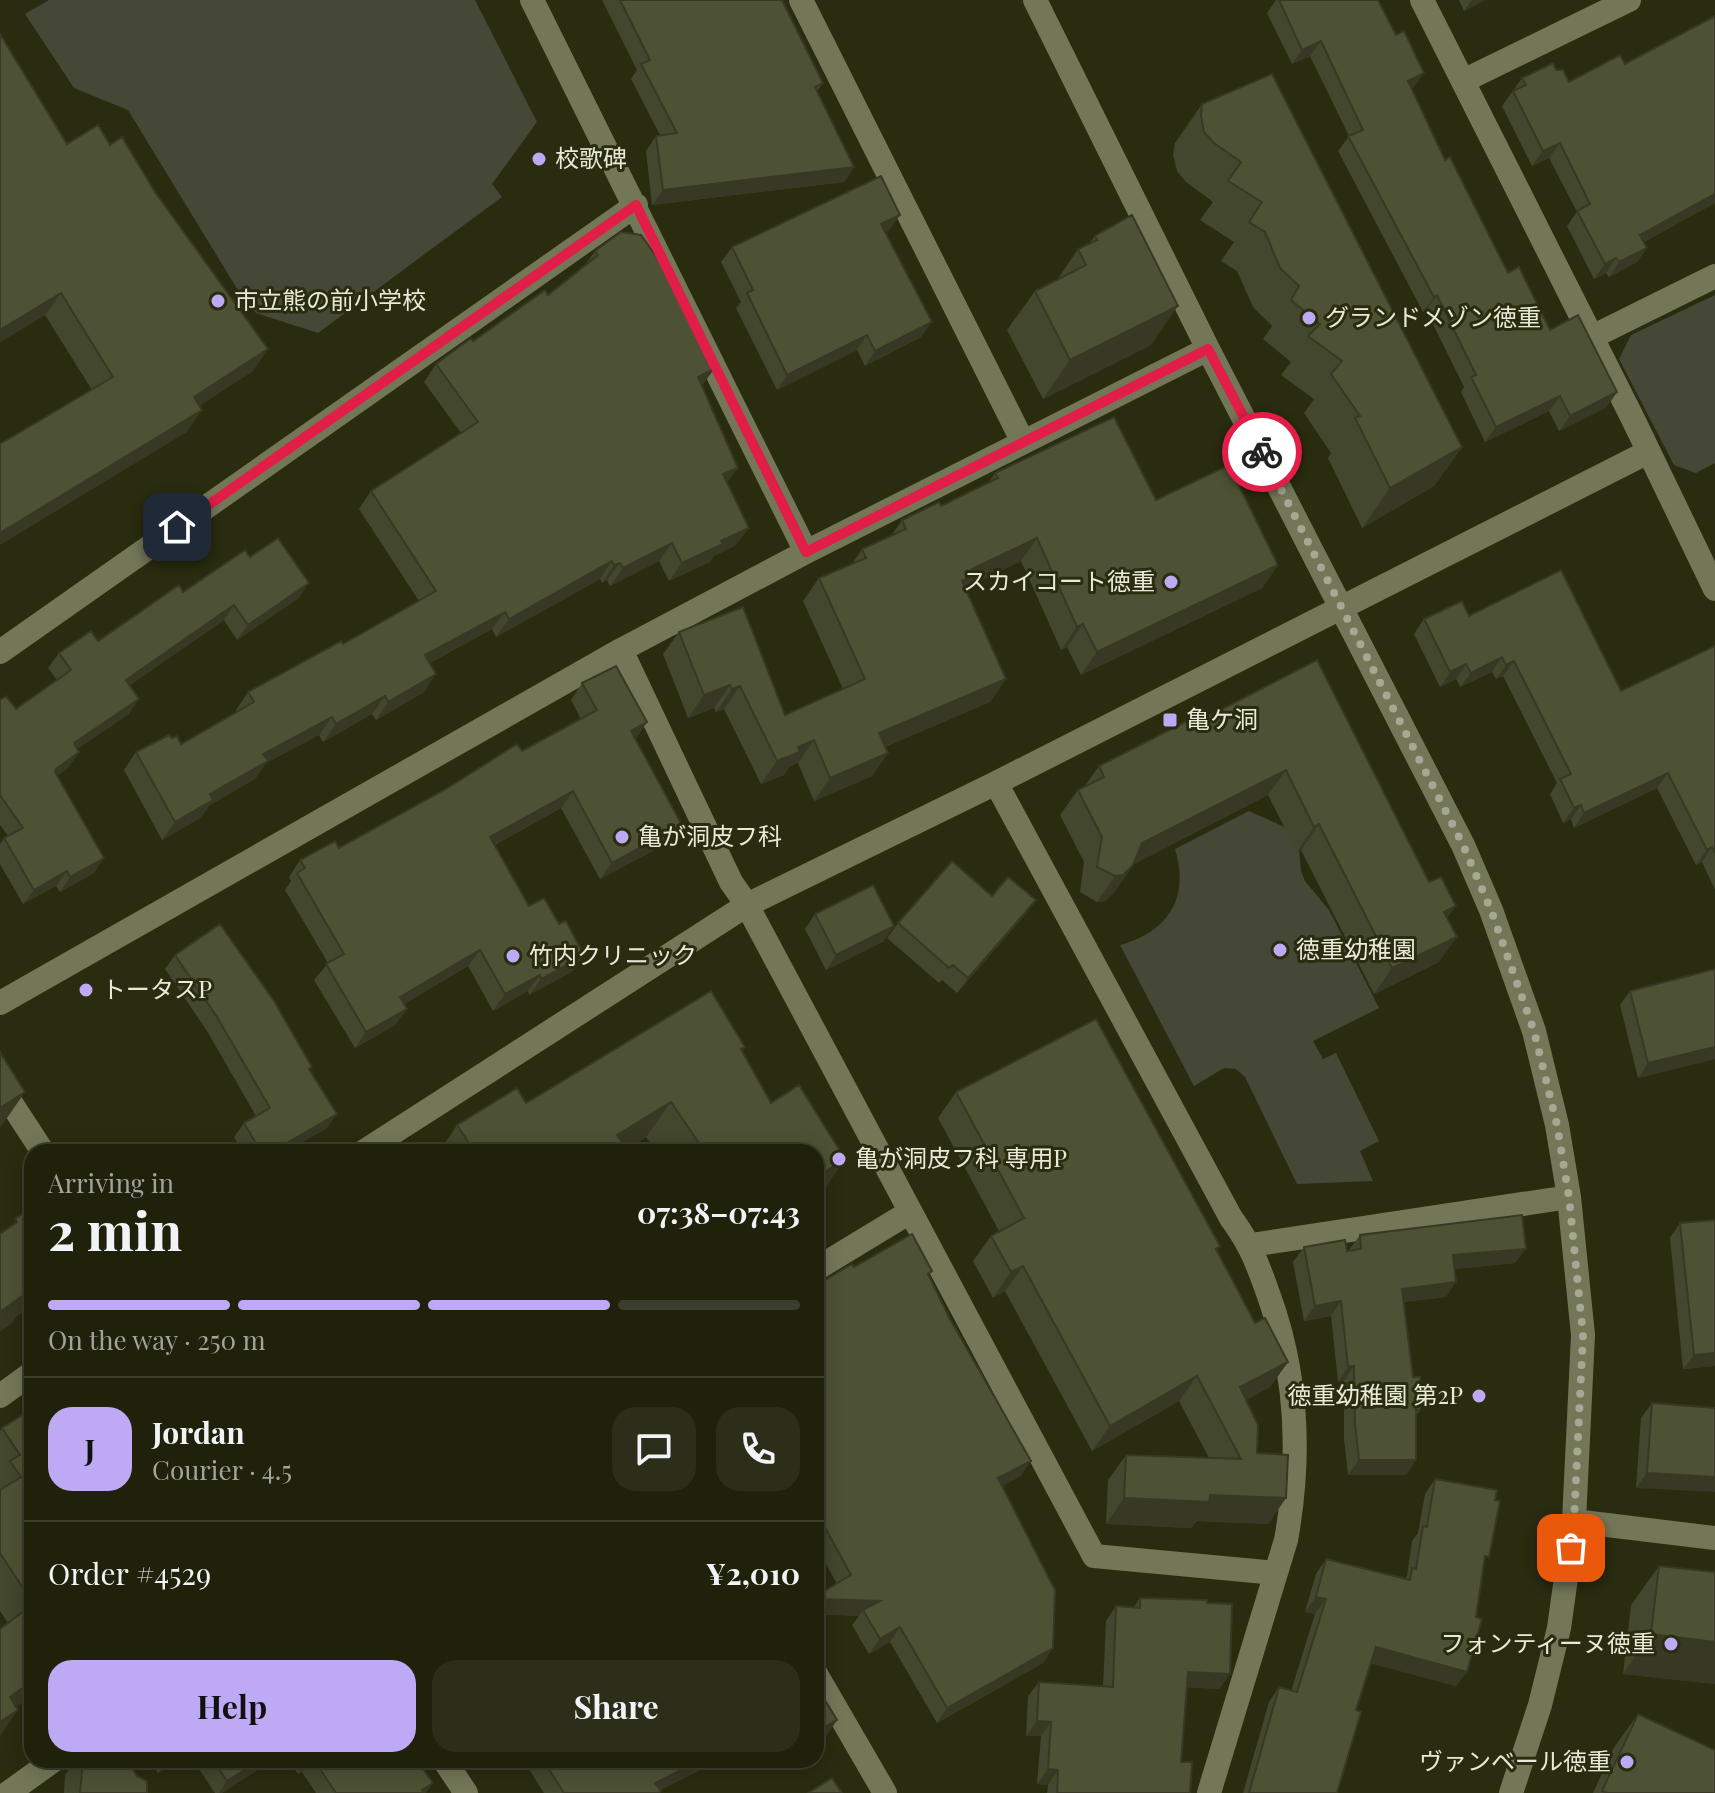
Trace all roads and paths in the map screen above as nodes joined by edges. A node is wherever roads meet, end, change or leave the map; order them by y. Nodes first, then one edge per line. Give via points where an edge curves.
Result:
1 (532, 0) edge
2 (801, 0) edge
3 (1422, 0) edge
4 (1629, 0) edge
5 (1042, 3) edge
6 (1463, 81) junction
7 (636, 205) junction
8 (1715, 276) edge
9 (1592, 337) junction
10 (1208, 349) junction
11 (1023, 442) junction
12 (1648, 452) junction
13 (806, 552) junction
14 (1715, 589) edge
15 (1342, 608) junction
16 (621, 650) junction
17 (0, 652) edge
18 (996, 783) junction
19 (747, 905) junction
20 (0, 1003) edge
21 (0, 1086) edge
22 (38, 1144) edge
23 (375, 1144) edge
24 (1569, 1197) junction
25 (910, 1212) junction
26 (1251, 1245) junction
27 (824, 1264) edge
28 (24, 1379) edge
29 (0, 1396) edge
30 (1574, 1521) junction
31 (1715, 1538) edge
32 (1276, 1573) junction
33 (824, 1688) edge
34 (43, 1768) edge
35 (449, 1768) edge
36 (8, 1793) edge
37 (466, 1793) edge
38 (885, 1793) edge
39 (1209, 1793) edge
40 (1511, 1793) edge

1 - 7 street
2 - 11 street
3 - 6 street
4 - 6 street
5 - 10 street
6 - 9 street
7 - 13 street
7 - 17 street
8 - 9 street
9 - 12 street
10 - 11 street
10 - 15 street
11 - 13 street
12 - 14 street
12 - 15 street
13 - 16 street
15 - 18 street
15 - 24 street via 1491,910 1534,1031
16 - 19 street via 731,882
16 - 20 street
18 - 19 street
18 - 26 street via 1231,1218
19 - 23 street
19 - 25 street
21 - 22 street
24 - 26 street
24 - 30 street via 1583,1335
25 - 27 street
25 - 32 street via 1094,1556
26 - 32 street via 1281,1328 1294,1400 1292,1507
28 - 29 street
30 - 31 street
30 - 40 street via 1559,1628
32 - 39 street
33 - 38 street
34 - 36 street
35 - 37 street

